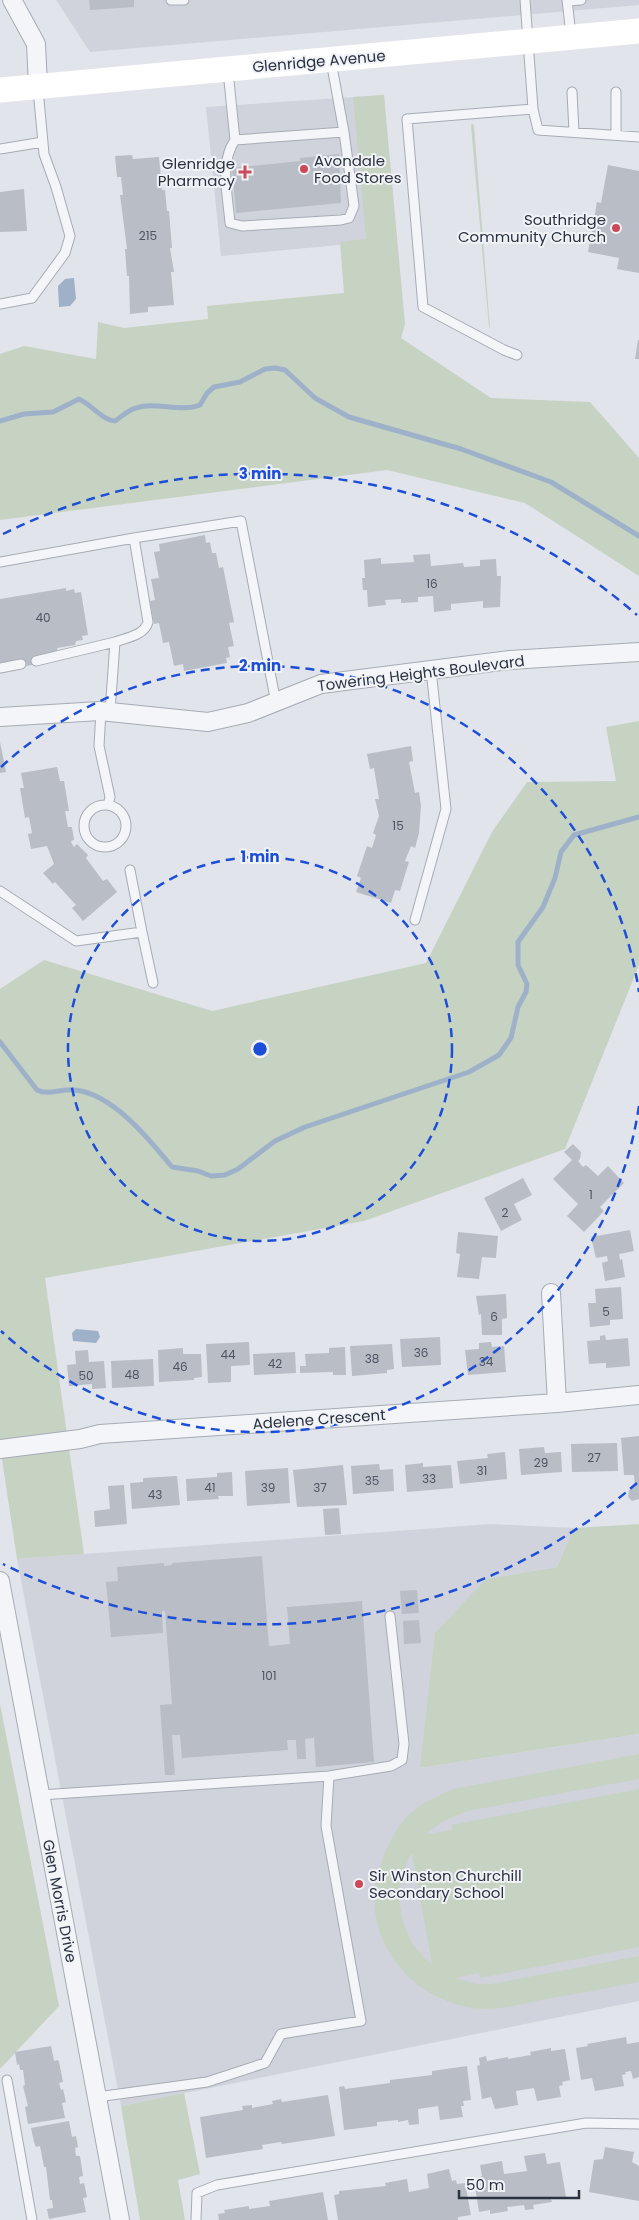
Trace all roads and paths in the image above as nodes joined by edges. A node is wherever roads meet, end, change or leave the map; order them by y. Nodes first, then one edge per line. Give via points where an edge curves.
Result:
1 (12, 0) edge
2 (171, 0) edge
3 (184, 0) edge
4 (525, 0) edge
5 (581, 0) edge
6 (567, 1) edge
7 (639, 32) edge
8 (571, 38) junction
9 (530, 41) junction
10 (331, 60) junction
11 (228, 69) junction
12 (38, 86) junction
13 (0, 90) edge
14 (572, 92) dead end
15 (616, 92) dead end
16 (533, 109) junction
17 (344, 132) junction
18 (574, 132) junction
19 (616, 135) junction
20 (639, 137) edge
21 (235, 140) junction
22 (43, 142) junction
23 (0, 149) edge
24 (0, 304) edge
25 (517, 355) dead end
26 (134, 538) junction
27 (0, 562) edge
28 (115, 642) junction
29 (639, 652) edge
30 (36, 661) dead end
31 (21, 664) dead end
32 (0, 668) edge
33 (431, 670) junction
34 (276, 703) junction
35 (105, 712) junction
36 (0, 717) edge
37 (108, 805) junction
38 (130, 870) dead end
39 (0, 891) edge
40 (415, 920) dead end
41 (142, 932) junction
42 (153, 983) dead end
43 (551, 1293) dead end
44 (639, 1395) edge
45 (557, 1403) junction
46 (0, 1449) edge
47 (0, 1581) edge
48 (390, 1616) dead end
49 (6, 1643) edge
50 (329, 1776) junction
51 (40, 1795) junction
52 (7, 2080) dead end
53 (97, 2097) junction
54 (639, 2124) edge
55 (32, 2220) edge
56 (120, 2220) edge
57 (196, 2220) edge

1 - 12 street via 36,44
2 - 3 lane
4 - 9 lane
5 - 6 lane
6 - 8 lane
7 - 8 main road, Glenridge Avenue
8 - 9 main road, Glenridge Avenue
9 - 10 main road, Glenridge Avenue
9 - 16 lane
10 - 11 main road, Glenridge Avenue
10 - 17 lane
11 - 12 main road, Glenridge Avenue
11 - 21 lane
12 - 13 main road, Glenridge Avenue
12 - 22 lane
14 - 18 lane
15 - 19 lane
16 - 18 lane via 538,130
16 - 25 lane via 407,119 423,307
17 - 21 lane
17 - 21 lane via 354,206 349,218 341,220 242,226 230,223 226,169 228,152
18 - 19 lane
19 - 20 lane
22 - 23 lane
22 - 24 lane via 70,236 65,253 32,298
26 - 27 lane
26 - 28 lane via 148,622 142,632
26 - 34 lane via 241,520
28 - 30 lane
28 - 35 lane
29 - 33 street, Towering Heights Boulevard via 510,660
31 - 32 lane
33 - 34 street, Towering Heights Boulevard via 321,684
33 - 40 lane via 446,809
34 - 35 street, Towering Heights Boulevard via 208,722
35 - 36 street, Towering Heights Boulevard
35 - 37 lane via 99,746 110,797
37 - 37 lane via 120,810 126,828 116,844 96,845 86,835 85,821 93,809
38 - 41 lane
39 - 41 lane via 76,941
41 - 42 lane
43 - 45 street
44 - 45 street, Adelene Crescent
45 - 46 street, Adelene Crescent via 100,1434 80,1440
47 - 49 street, Glen Morris Drive
48 - 50 lane via 404,1744 402,1760 391,1766
49 - 51 street, Glen Morris Drive
50 - 51 lane
50 - 53 lane via 326,1826 361,2021 282,2034 265,2063 207,2082
51 - 53 street, Glen Morris Drive
52 - 55 lane
53 - 56 street, Glen Morris Drive
54 - 57 lane via 586,2123 217,2185 197,2193

